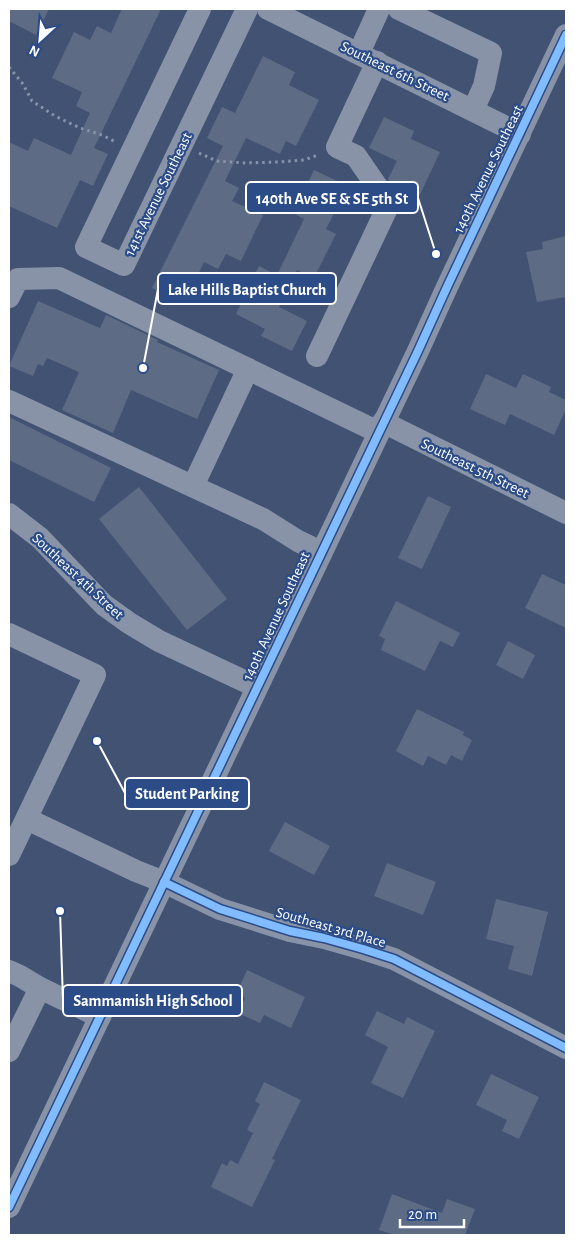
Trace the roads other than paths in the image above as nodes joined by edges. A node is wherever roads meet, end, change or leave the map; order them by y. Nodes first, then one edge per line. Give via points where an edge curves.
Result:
1 (200, 9) edge
2 (247, 9) edge
3 (268, 9) edge
4 (378, 9) edge
5 (399, 9) edge
6 (566, 35) edge
7 (368, 58) junction
8 (473, 110) junction
9 (520, 134) junction
10 (12, 284) edge
11 (317, 356) dead end
12 (248, 369) junction
13 (9, 401) edge
14 (381, 427) junction
15 (192, 486) junction
16 (566, 513) edge
17 (9, 514) edge
18 (321, 552) junction
19 (9, 634) edge
20 (257, 687) junction
21 (27, 818) junction
22 (9, 855) edge
23 (164, 882) junction
24 (9, 971) edge
25 (40, 988) junction
26 (100, 1017) junction
27 (566, 1048) edge
28 (9, 1051) edge
29 (9, 1207) edge

1 - 2 street, 141st Avenue Southeast via 86,247 124,265
3 - 7 street, Southeast 6th Street
4 - 7 street
5 - 8 street via 491,53 484,86
6 - 9 street, 140th Avenue Southeast
7 - 8 street, Southeast 6th Street
7 - 11 street via 337,147 356,156 388,204
8 - 9 street, Southeast 6th Street
9 - 14 street, 140th Avenue Southeast
10 - 12 street, Southeast 5th Street via 59,278
12 - 14 street, Southeast 5th Street
12 - 15 street
13 - 15 street
14 - 16 street, Southeast 5th Street
14 - 18 street, 140th Avenue Southeast
15 - 18 street via 263,519
17 - 20 street, Southeast 4th Street via 40,538 104,605 129,623 159,641
18 - 20 street, 140th Avenue Southeast
19 - 21 street via 95,675
20 - 23 street, 140th Avenue Southeast
21 - 22 street
21 - 23 street, Southeast 3rd Place
23 - 26 street, 140th Avenue Southeast
23 - 27 street, Southeast 3rd Place via 220,909 394,959
24 - 25 street
25 - 26 street
25 - 28 street
26 - 29 street, 140th Avenue Southeast

